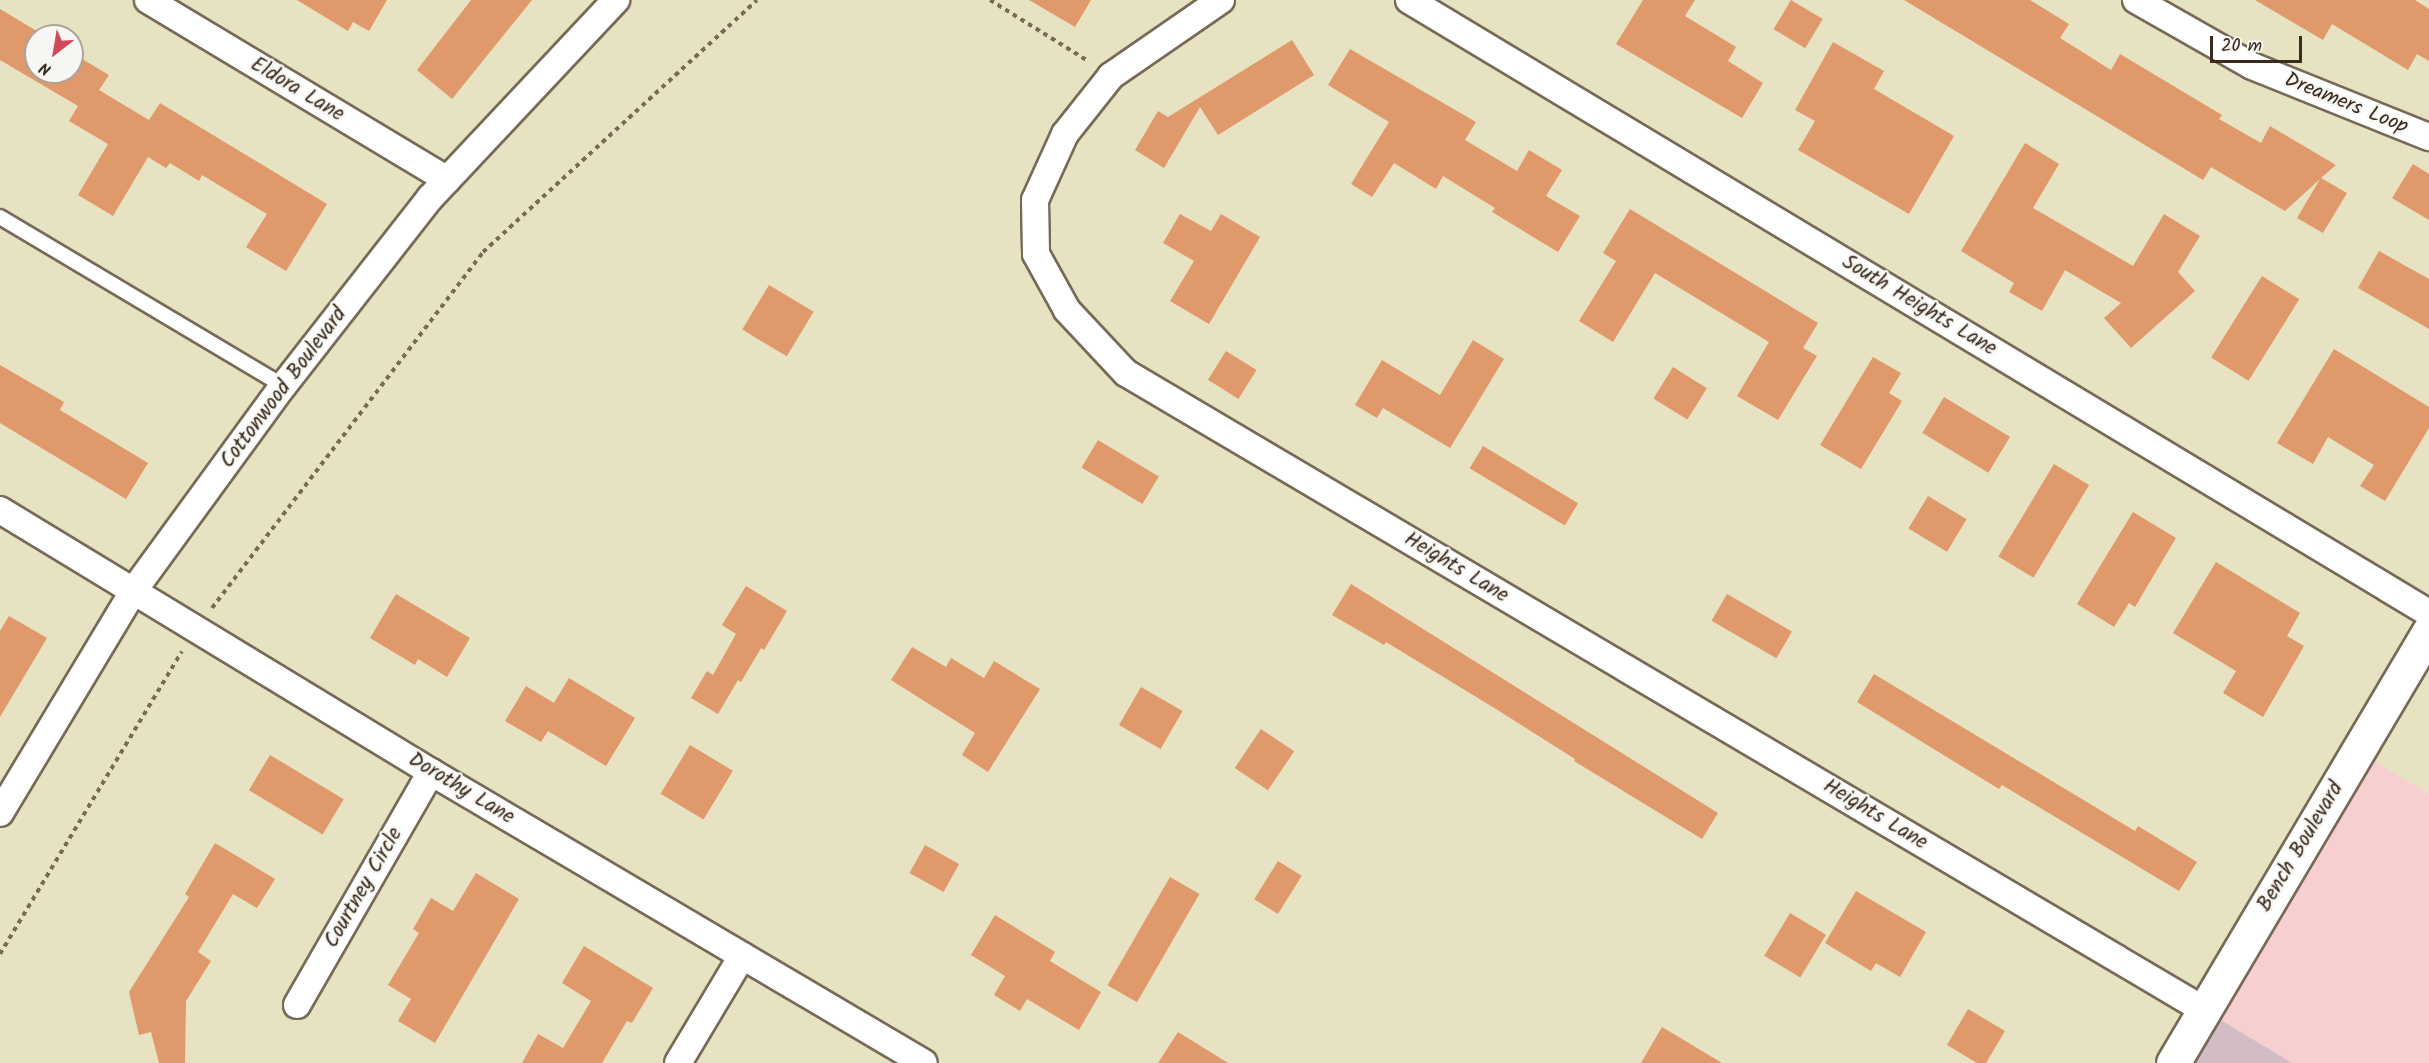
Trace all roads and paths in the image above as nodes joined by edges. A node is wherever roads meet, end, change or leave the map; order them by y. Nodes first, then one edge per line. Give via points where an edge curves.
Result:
1 (148, 0) edge
2 (616, 0) edge
3 (757, 0) edge
4 (990, 0) edge
5 (1221, 0) edge
6 (1409, 0) edge
7 (2136, 0) edge
8 (1111, 76) junction
9 (2429, 137) edge
10 (447, 180) junction
11 (0, 217) edge
12 (283, 386) junction
13 (0, 510) edge
14 (134, 590) junction
15 (2429, 613) edge
16 (196, 628) junction
17 (2429, 631) edge
18 (431, 772) junction
19 (0, 813) edge
20 (0, 954) edge
21 (742, 956) junction
22 (297, 1005) dead end
23 (2204, 1010) junction
24 (678, 1063) edge
25 (924, 1063) edge
26 (2173, 1063) edge

1 - 10 street, Eldora Lane
2 - 10 street, Cottonwood Boulevard
3 - 16 path via 483,252
4 - 8 path
5 - 8 street, Heights Lane
6 - 15 street, South Heights Lane
7 - 9 street, Dreamers Loop via 2252,66
8 - 23 street, Heights Lane via 1065,134 1035,200 1036,254 1066,310 1126,373
10 - 12 street, Cottonwood Boulevard
11 - 12 lane
12 - 14 street, Cottonwood Boulevard
13 - 14 street, Dorothy Lane
14 - 16 street, Dorothy Lane
14 - 19 street, Cottonwood Boulevard
16 - 18 street, Dorothy Lane
16 - 20 path
17 - 23 main road, Bench Boulevard
18 - 21 street, Dorothy Lane
18 - 22 street, Courtney Circle
21 - 24 street
21 - 25 street, Dorothy Lane
23 - 26 main road, Bench Boulevard

